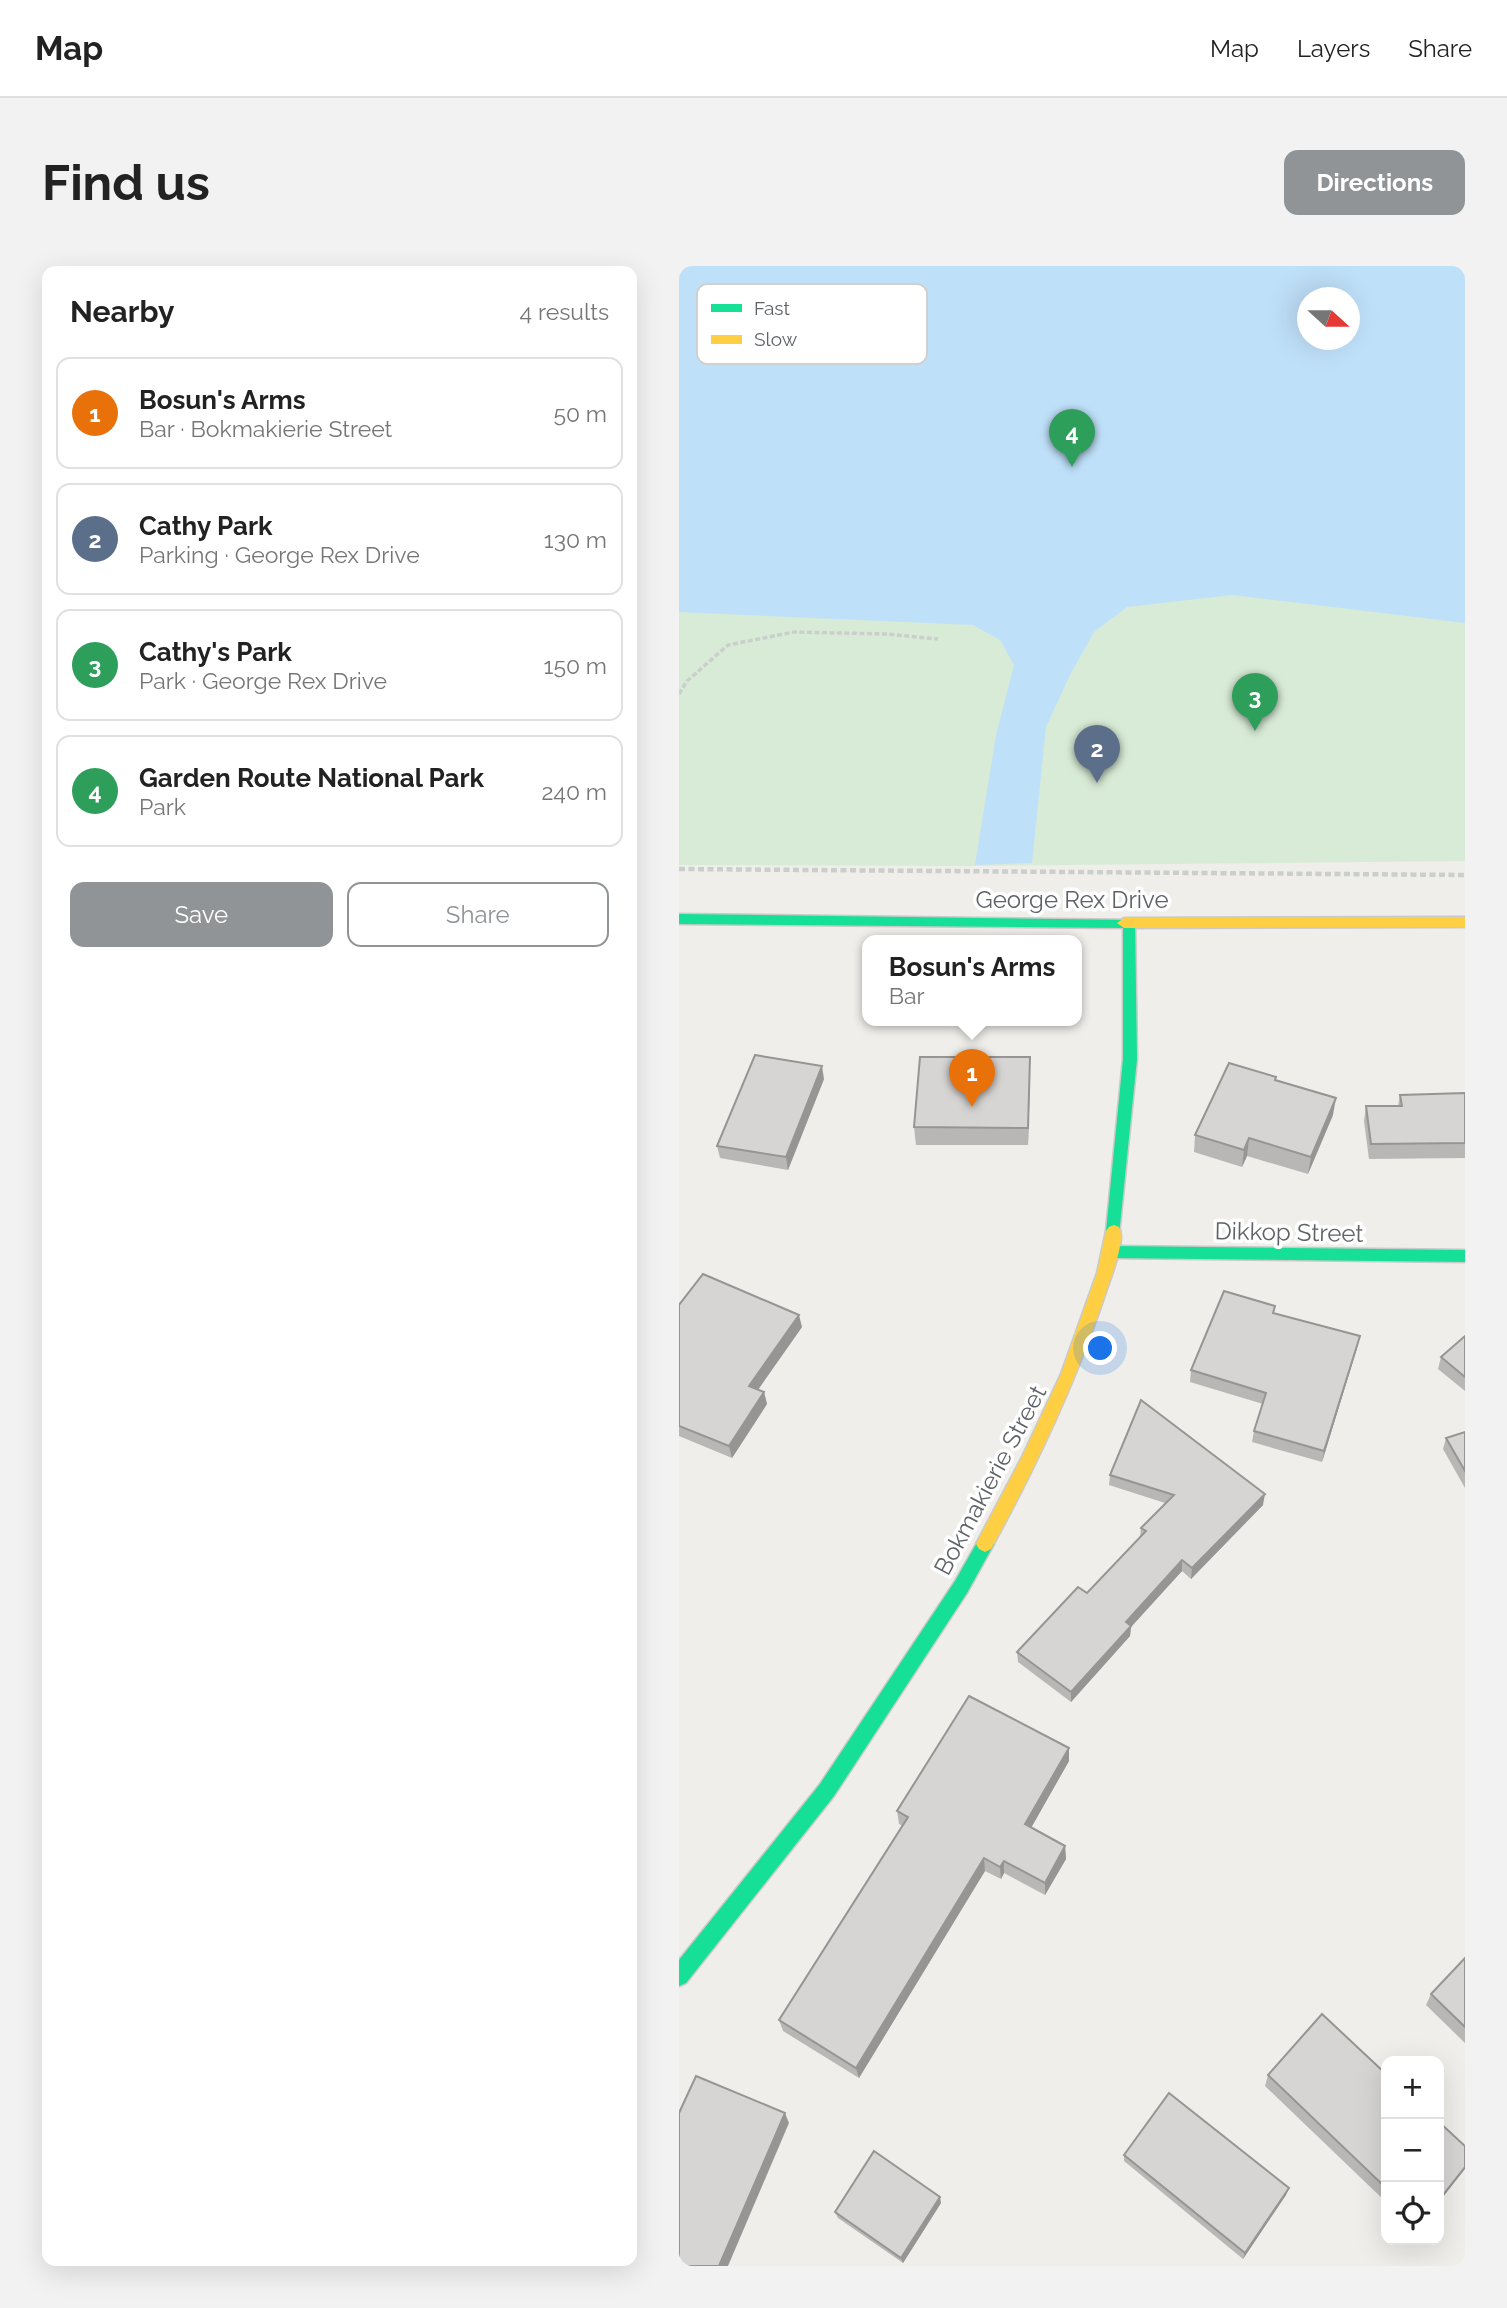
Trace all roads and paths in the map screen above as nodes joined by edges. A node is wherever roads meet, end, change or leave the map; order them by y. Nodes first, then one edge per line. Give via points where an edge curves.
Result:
1 (938, 639) dead end
2 (679, 694) edge
3 (679, 869) edge
4 (1465, 875) edge
5 (679, 919) edge
6 (1465, 922) edge
7 (1129, 923) junction
8 (1112, 1252) junction
9 (1465, 1256) edge
10 (679, 1976) edge

1 - 2 path via 794,632 728,645 687,681
3 - 4 path
5 - 7 street, George Rex Drive
6 - 7 street, George Rex Drive
7 - 8 street, Bokmakierie Street via 1130,1059
8 - 9 street, Dikkop Street
8 - 10 street, Bokmakierie Street via 1073,1368 1022,1478 961,1587 827,1790

